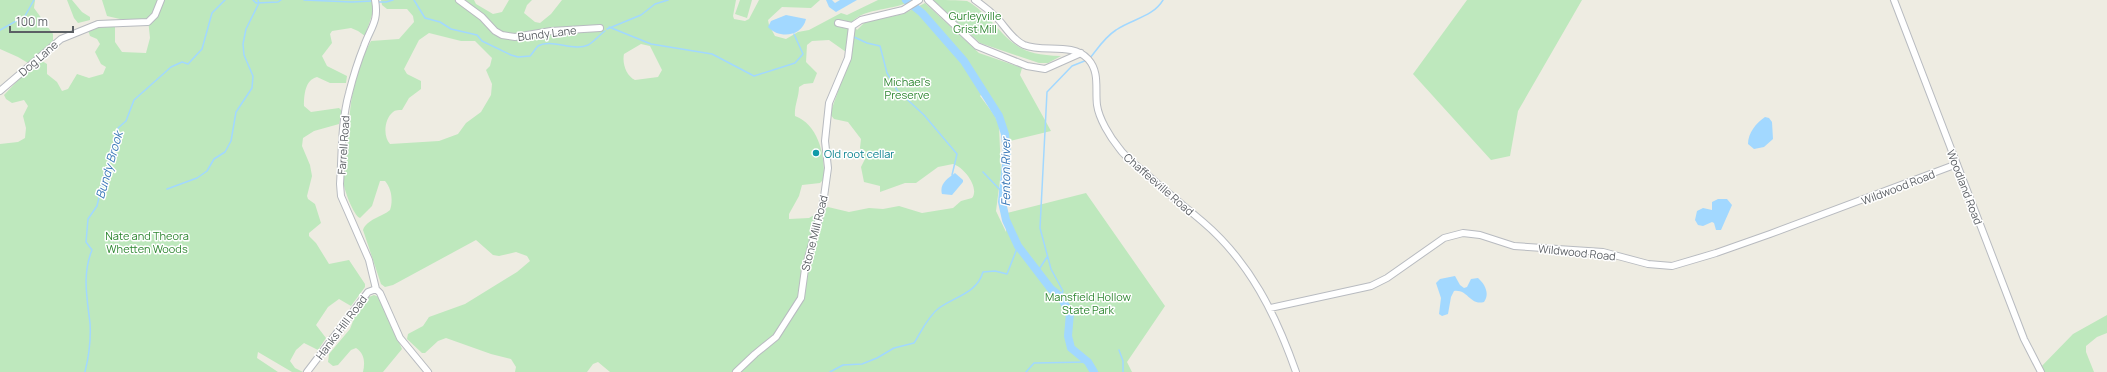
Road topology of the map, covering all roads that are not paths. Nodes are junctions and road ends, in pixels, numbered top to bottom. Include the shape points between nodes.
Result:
1 (161, 0) edge
2 (376, 0) edge
3 (459, 0) edge
4 (918, 0) edge
5 (928, 0) edge
6 (975, 0) edge
7 (1894, 0) edge
8 (838, 23) dead end
9 (852, 26) junction
10 (600, 28) dead end
11 (1081, 54) junction
12 (0, 92) edge
13 (1957, 164) junction
14 (376, 289) junction
15 (1270, 308) junction
16 (308, 372) edge
17 (428, 372) edge
18 (736, 372) edge
19 (1296, 372) edge
20 (2041, 372) edge

1 - 12 street, Dog Lane via 148,22 98,24 61,38
2 - 14 street, Farrell Road via 375,25 366,39 357,63 346,109 340,184 342,196 369,260
3 - 10 street, Bundy Lane via 502,35 515,37 550,30
4 - 9 street via 903,10 870,16
5 - 11 street via 976,45 1027,66 1045,69
6 - 11 street via 989,9 1018,42 1031,47 1068,49
7 - 13 street, Woodland Road
8 - 9 street
9 - 18 street, Stone Mill Road via 848,58 829,103 825,141 828,168 823,204 805,269 800,298 776,337
11 - 15 street, Chaffeeville Road via 1088,59 1095,73 1098,110 1119,148 1220,237 1258,286
13 - 15 street, Wildwood Road via 1770,234 1672,266 1648,264 1603,252 1514,246 1480,235 1463,233 1444,238 1388,278 1371,286
13 - 20 street, Woodland Road via 2024,339
14 - 16 street, Hanks Hill Road via 368,292
14 - 17 street, Hanks Hill Road via 400,338
15 - 19 street, Chaffeeville Road via 1288,346

